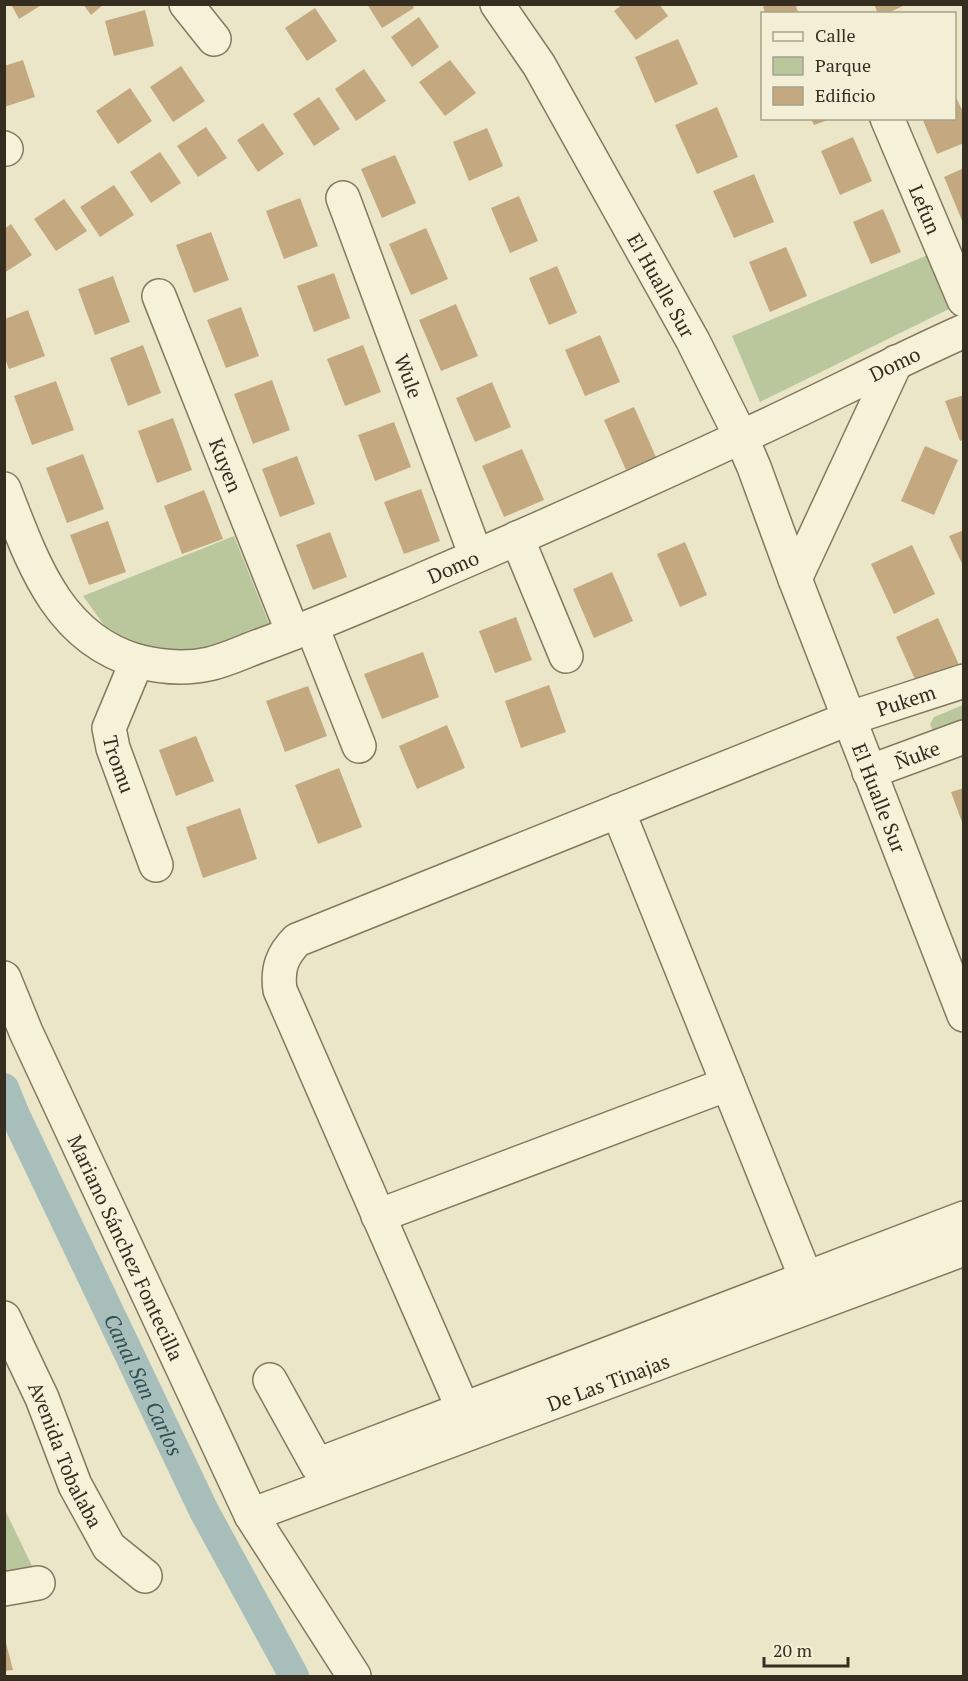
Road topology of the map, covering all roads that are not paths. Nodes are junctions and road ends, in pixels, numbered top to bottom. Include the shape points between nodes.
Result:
1 (186, 4) edge
2 (497, 4) edge
3 (214, 39) dead end
4 (887, 120) edge
5 (343, 198) dead end
6 (159, 296) dead end
7 (963, 300) edge
8 (963, 332) edge
9 (896, 362) junction
10 (741, 437) junction
11 (4, 489) edge
12 (517, 538) junction
13 (476, 556) junction
14 (795, 579) junction
15 (302, 630) junction
16 (566, 656) dead end
17 (137, 661) junction
18 (963, 681) edge
19 (850, 718) junction
20 (963, 737) edge
21 (359, 746) dead end
22 (869, 772) junction
23 (618, 811) junction
24 (156, 865) dead end
25 (4, 978) edge
26 (963, 1015) edge
27 (728, 1084) junction
28 (378, 1216) junction
29 (963, 1218) edge
30 (963, 1249) edge
31 (806, 1278) junction
32 (4, 1318) edge
33 (270, 1380) dead end
34 (463, 1409) junction
35 (251, 1515) junction
36 (145, 1576) dead end
37 (38, 1583) dead end
38 (4, 1589) edge
39 (354, 1677) edge

1 - 3 street
2 - 10 street, El Hualle Sur via 539,65 693,341
4 - 7 street, Lefun
5 - 13 street, Wule
6 - 15 street, Kuyen
8 - 9 street, Domo
9 - 10 street, Domo
9 - 14 street
10 - 12 street, Domo
10 - 14 street, El Hualle Sur
11 - 17 street, Domo via 27,549 61,610 96,642
12 - 13 street, Domo
12 - 16 street
13 - 15 street, Domo
14 - 19 street, El Hualle Sur
15 - 17 street, Domo via 211,664 161,666
15 - 21 street, Kuyen
17 - 24 street, Tromu via 109,728
18 - 19 street, Pukem
19 - 22 street, El Hualle Sur
19 - 23 street, Pukem
20 - 22 street, Ñuke
22 - 26 street, El Hualle Sur
23 - 27 street
23 - 28 street, Pukem via 297,940 288,949 279,970 280,990
25 - 35 street, Mariano Sánchez Fontecilla
27 - 28 street
27 - 31 street
28 - 34 street, Pukem
29 - 31 street
30 - 35 street, De Las Tinajas
31 - 34 street
32 - 36 street, Avenida Tobalaba via 42,1398 75,1485 109,1547
33 - 34 street via 317,1465
35 - 39 street, Mariano Sánchez Fontecilla
37 - 38 street

